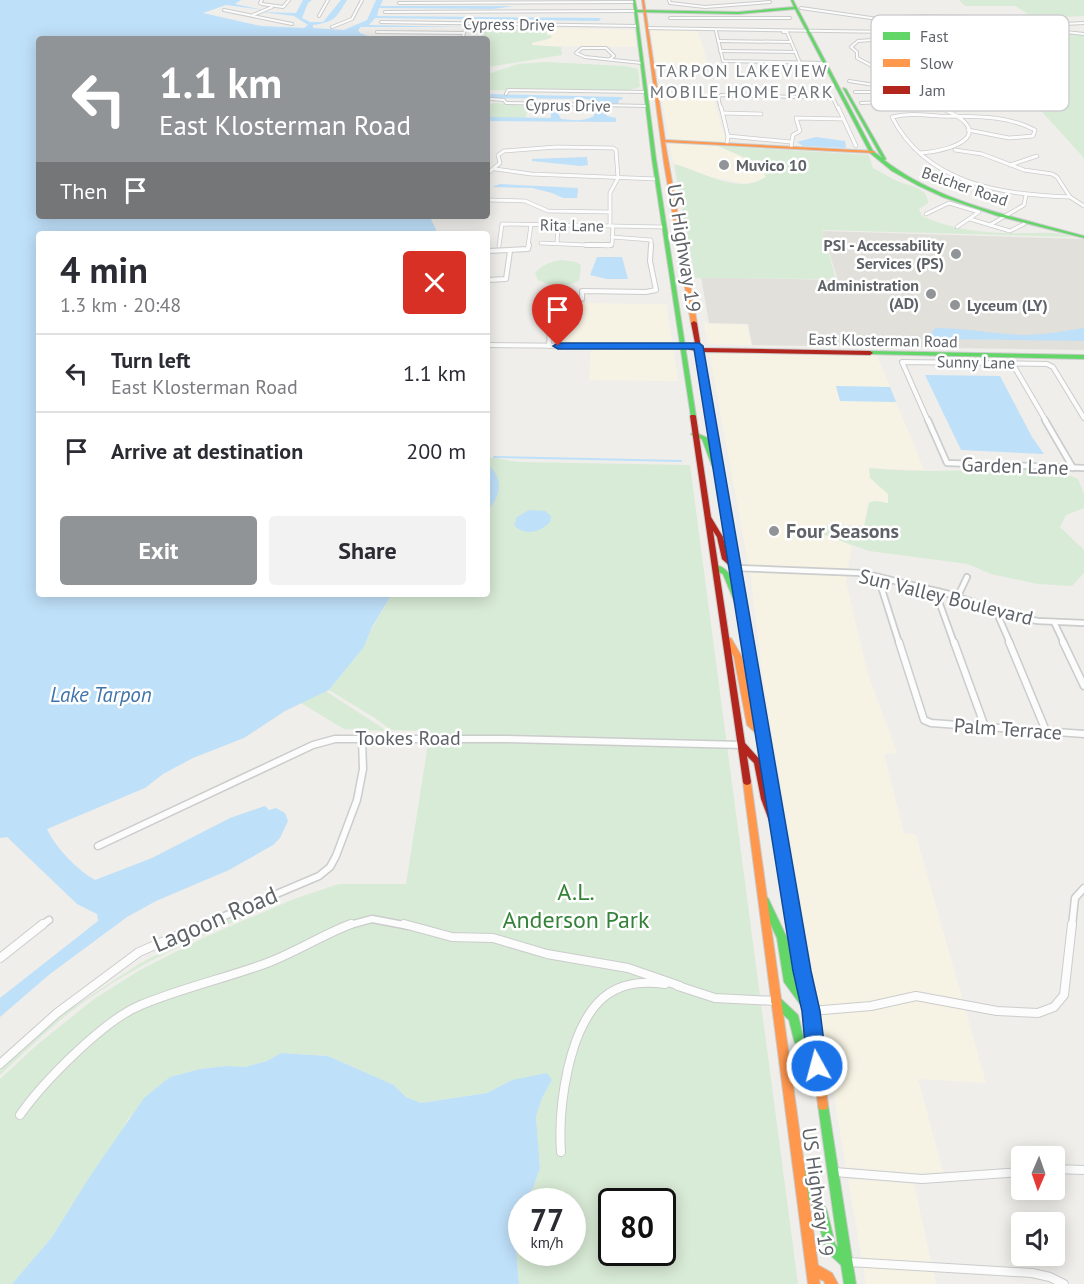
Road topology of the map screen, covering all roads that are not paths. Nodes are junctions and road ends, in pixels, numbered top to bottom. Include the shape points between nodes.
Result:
1 (262, 0) edge
2 (289, 0) edge
3 (328, 0) edge
4 (362, 0) edge
5 (669, 0) edge
6 (732, 0) edge
7 (515, 1) edge
8 (601, 1) edge
9 (637, 1) edge
10 (770, 2) dead end
11 (399, 3) dead end
12 (736, 4) junction
13 (797, 5) edge
14 (273, 6) junction
15 (224, 10) dead end
16 (602, 11) junction
17 (635, 11) junction
18 (644, 11) junction
19 (385, 12) dead end
20 (723, 13) junction
21 (252, 15) junction
22 (926, 15) edge
23 (937, 15) edge
24 (319, 16) dead end
25 (670, 18) dead end
26 (755, 18) junction
27 (790, 18) dead end
28 (871, 18) edge
29 (703, 19) junction
30 (712, 19) junction
31 (381, 22) dead end
32 (1084, 23) edge
33 (292, 24) dead end
34 (468, 24) junction
35 (1069, 24) edge
36 (750, 25) dead end
37 (332, 27) dead end
38 (641, 29) junction
39 (676, 30) junction
40 (700, 30) junction
41 (716, 31) junction
42 (811, 31) junction
43 (377, 32) dead end
44 (871, 32) edge
45 (1069, 32) edge
46 (464, 33) junction
47 (1084, 34) edge
48 (463, 36) edge
49 (871, 40) edge
50 (717, 41) junction
51 (791, 42) junction
52 (720, 51) junction
53 (640, 52) junction
54 (796, 52) junction
55 (610, 59) junction
56 (652, 62) junction
57 (642, 63) junction
58 (801, 63) junction
59 (825, 63) junction
60 (871, 65) edge
61 (654, 77) junction
62 (849, 81) dead end
63 (871, 83) edge
64 (645, 90) junction
65 (507, 92) dead end
66 (855, 92) dead end
67 (871, 92) edge
68 (491, 99) dead end
69 (861, 103) dead end
70 (871, 103) edge
71 (647, 106) junction
72 (658, 106) junction
73 (946, 111) edge
74 (723, 114) junction
75 (761, 114) dead end
76 (958, 116) junction
77 (660, 118) junction
78 (843, 119) junction
79 (650, 125) junction
80 (968, 130) junction
81 (651, 136) junction
82 (728, 139) junction
83 (663, 141) junction
84 (791, 145) junction
85 (856, 146) dead end
86 (955, 150) junction
87 (874, 152) junction
88 (920, 153) junction
89 (1037, 156) dead end
90 (654, 159) junction
91 (666, 163) junction
92 (1008, 166) junction
93 (495, 169) junction
94 (490, 172) edge
95 (669, 177) junction
96 (618, 178) junction
97 (657, 178) junction
98 (672, 193) junction
99 (1026, 195) junction
100 (1070, 197) junction
101 (490, 200) edge
102 (661, 206) junction
103 (1084, 206) edge
104 (610, 212) junction
105 (926, 214) dead end
106 (1011, 214) junction
107 (970, 219) junction
108 (1024, 224) dead end
109 (531, 225) junction
110 (558, 225) junction
111 (678, 225) junction
112 (990, 225) junction
113 (611, 226) junction
114 (957, 226) dead end
115 (664, 227) junction
116 (1084, 235) edge
117 (612, 237) junction
118 (541, 243) dead end
119 (557, 243) junction
120 (499, 246) dead end
121 (490, 251) edge
122 (510, 251) junction
123 (684, 267) junction
124 (490, 280) edge
125 (549, 298) dead end
126 (582, 299) dead end
127 (490, 345) edge
128 (549, 346) junction
129 (682, 347) junction
130 (699, 348) junction
131 (926, 355) junction
132 (1084, 355) edge
133 (1012, 363) junction
134 (1084, 418) edge
135 (694, 434) junction
136 (947, 463) joint
137 (1073, 468) junction
138 (1084, 468) edge
139 (720, 477) junction
140 (706, 511) junction
141 (715, 567) junction
142 (736, 568) junction
143 (878, 577) junction
144 (967, 577) dead end
145 (938, 591) junction
146 (958, 596) junction
147 (744, 611) junction
148 (1001, 612) junction
149 (1054, 622) junction
150 (1084, 623) edge
151 (725, 635) junction
152 (1084, 686) edge
153 (985, 727) junction
154 (1046, 731) junction
155 (1084, 734) edge
156 (765, 737) junction
157 (362, 738) junction
158 (742, 745) junction
159 (782, 845) junction
160 (98, 846) dead end
161 (1084, 888) edge
162 (762, 894) junction
163 (49, 920) dead end
164 (0, 958) edge
165 (680, 986) junction
166 (776, 1001) junction
167 (811, 1011) junction
168 (0, 1064) edge
169 (820, 1085) junction
170 (20, 1115) dead end
171 (561, 1152) dead end
172 (798, 1168) junction
173 (1065, 1169) edge
174 (1084, 1170) edge
175 (833, 1172) junction
176 (1011, 1173) edge
177 (847, 1262) junction
178 (812, 1269) junction
179 (814, 1284) edge
180 (832, 1284) edge
181 (850, 1284) edge
182 (1064, 1284) edge

1 - 14 street via 260,4
2 - 14 street via 285,7
3 - 24 street
4 - 37 street via 352,19
5 - 20 street
6 - 12 street
7 - 8 street
7 - 11 street
8 - 9 street
8 - 16 street
9 - 17 main road, US Highway 19
9 - 18 main road, US Highway 19
10 - 12 street
12 - 20 street
13 - 20 main road
13 - 28 street
13 - 42 main road, Belcher Road
14 - 21 street
15 - 21 street
16 - 17 street
16 - 19 street
17 - 18 main road
17 - 38 main road, US Highway 19
18 - 20 main road
18 - 38 main road, US Highway 19
20 - 26 street via 747,20
20 - 30 street
21 - 33 street
22 - 23 street
25 - 29 street
26 - 27 street
26 - 36 street via 759,26
29 - 30 street
29 - 30 street via 709,26 714,25
31 - 34 street, Cypress Drive
32 - 35 street
34 - 38 street, Cypress Drive
34 - 46 street
38 - 39 street
38 - 53 main road, US Highway 19
38 - 56 main road, US Highway 19
39 - 40 street
39 - 40 street
40 - 41 street
40 - 42 street
41 - 50 street
41 - 51 street via 787,32
42 - 44 street
42 - 59 main road, Belcher Road
42 - 87 main road, Belcher Road
43 - 46 street
45 - 47 street
46 - 48 street
49 - 60 street via 858,41 851,47 857,58
50 - 51 street
50 - 52 street
51 - 54 street
52 - 54 street
52 - 58 street via 723,61
53 - 56 main road
53 - 57 main road, US Highway 19
54 - 58 street
55 - 55 street via 585,57 576,53 582,48 606,48 614,56
55 - 57 street
56 - 61 main road, US Highway 19
57 - 61 main road via 648,65
57 - 64 main road, US Highway 19
58 - 59 street
59 - 87 main road, Belcher Road
61 - 72 main road, US Highway 19
62 - 63 street
64 - 65 street
64 - 71 main road, US Highway 19
64 - 72 main road
66 - 67 street
68 - 71 street, Cyprus Drive via 515,104
69 - 70 street
71 - 77 main road
71 - 79 main road, US Highway 19
72 - 77 main road, US Highway 19
73 - 76 street
74 - 75 street
74 - 78 street via 718,97 721,95 833,98
74 - 82 street
76 - 80 street
76 - 80 street via 1002,118 1023,122 1035,130 1034,136 1026,139
76 - 88 street via 892,117 907,144
77 - 83 main road, US Highway 19
78 - 84 street via 796,118 800,131 793,135
78 - 85 street
79 - 81 main road, US Highway 19
79 - 83 main road
80 - 86 street via 964,143
81 - 90 main road, US Highway 19
81 - 91 main road
82 - 83 main road
82 - 84 main road
83 - 91 main road, US Highway 19
84 - 87 main road
86 - 88 street
86 - 92 street via 982,154
87 - 106 main road, Belcher Road via 922,183
88 - 99 street via 962,178
89 - 92 street
90 - 95 main road via 663,175
90 - 97 main road, US Highway 19
91 - 95 main road, US Highway 19
92 - 100 street via 1052,174
93 - 94 street
93 - 96 street
93 - 96 street via 500,163 498,154 504,151 610,147 616,150
95 - 98 main road, US Highway 19
96 - 97 street
96 - 104 street via 610,193
97 - 98 main road
97 - 102 main road, US Highway 19
98 - 111 main road, US Highway 19
99 - 100 street
99 - 106 street via 1027,202
100 - 103 street
101 - 104 street via 525,201 545,211
102 - 111 main road via 670,222
102 - 115 main road, US Highway 19
104 - 113 street
105 - 107 street via 949,203 979,212
106 - 112 street
106 - 116 main road, Belcher Road
107 - 112 street
107 - 114 street
108 - 112 street via 1010,231
109 - 110 street, Rita Lane
109 - 120 street, Rita Lane via 502,224
109 - 122 street via 528,249
110 - 113 street, Rita Lane
110 - 119 street
111 - 123 main road, US Highway 19
113 - 115 street, Rita Lane
113 - 117 street
115 - 123 main road via 672,231 678,262
115 - 129 main road, US Highway 19
117 - 119 street via 611,245
117 - 126 street via 649,238 656,290 582,291
118 - 119 street
121 - 122 street
122 - 124 street via 506,279
123 - 130 main road, US Highway 19
125 - 128 street
127 - 128 street, East Klosterman Road
128 - 129 street, East Klosterman Road
129 - 130 main road, East Klosterman Road
129 - 135 main road, US Highway 19
130 - 131 main road, East Klosterman Road
130 - 139 main road, US Highway 19
131 - 132 main road, East Klosterman Road
131 - 133 street, Sunny Lane
131 - 136 street, Sunny Lane via 902,364
133 - 134 street, Sunny Lane via 1051,366
133 - 137 street
135 - 139 main road via 707,441
135 - 140 main road, US Highway 19
136 - 137 street, Garden Lane
137 - 138 street, Garden Lane
139 - 142 main road, US Highway 19
140 - 141 main road, US Highway 19
140 - 142 main road via 720,537 725,559
141 - 147 main road via 726,573
141 - 151 main road, US Highway 19
142 - 143 street, Sun Valley Boulevard
142 - 147 main road, US Highway 19
143 - 145 street, Sun Valley Boulevard
143 - 153 street, Palm Terrace via 922,719
144 - 146 street
145 - 146 street, Sun Valley Boulevard
145 - 153 street
146 - 148 street, Sun Valley Boulevard
147 - 156 main road, US Highway 19
148 - 149 street, Sun Valley Boulevard
148 - 154 street via 999,618
149 - 150 street, Sun Valley Boulevard
149 - 152 street
151 - 156 main road via 738,657 751,724
151 - 158 main road, US Highway 19
153 - 154 street, Palm Terrace
154 - 155 street, Palm Terrace
156 - 159 main road, US Highway 19
157 - 158 street, Tookes Road
157 - 160 street, Tookes Road via 313,745
157 - 168 street, Lagoon Road via 363,769 357,800 330,867 319,876 139,952 57,1013
158 - 159 main road via 759,763 766,800
158 - 162 main road, US Highway 19
159 - 167 main road, US Highway 19
161 - 167 street via 1075,898 1064,995 1047,1012 1018,1015 914,996 872,1006
162 - 166 main road, US Highway 19
162 - 167 main road via 782,938 793,990
163 - 164 street
165 - 166 street via 715,998
165 - 170 street via 628,968 547,954 493,938 452,936 391,921 364,920 327,933 270,962 140,1005 112,1021 89,1042 34,1095
165 - 171 street via 652,982 628,986 603,997 587,1017 561,1106
166 - 169 main road via 794,1018
166 - 172 main road, US Highway 19
167 - 169 main road, US Highway 19
169 - 175 main road, US Highway 19
172 - 177 main road via 821,1211 830,1247
172 - 178 main road, US Highway 19
173 - 174 street
175 - 176 street via 922,1179
175 - 177 main road, US Highway 19
177 - 181 main road, US Highway 19
177 - 182 street via 1032,1273
178 - 179 main road, US Highway 19
178 - 180 main road via 828,1277

